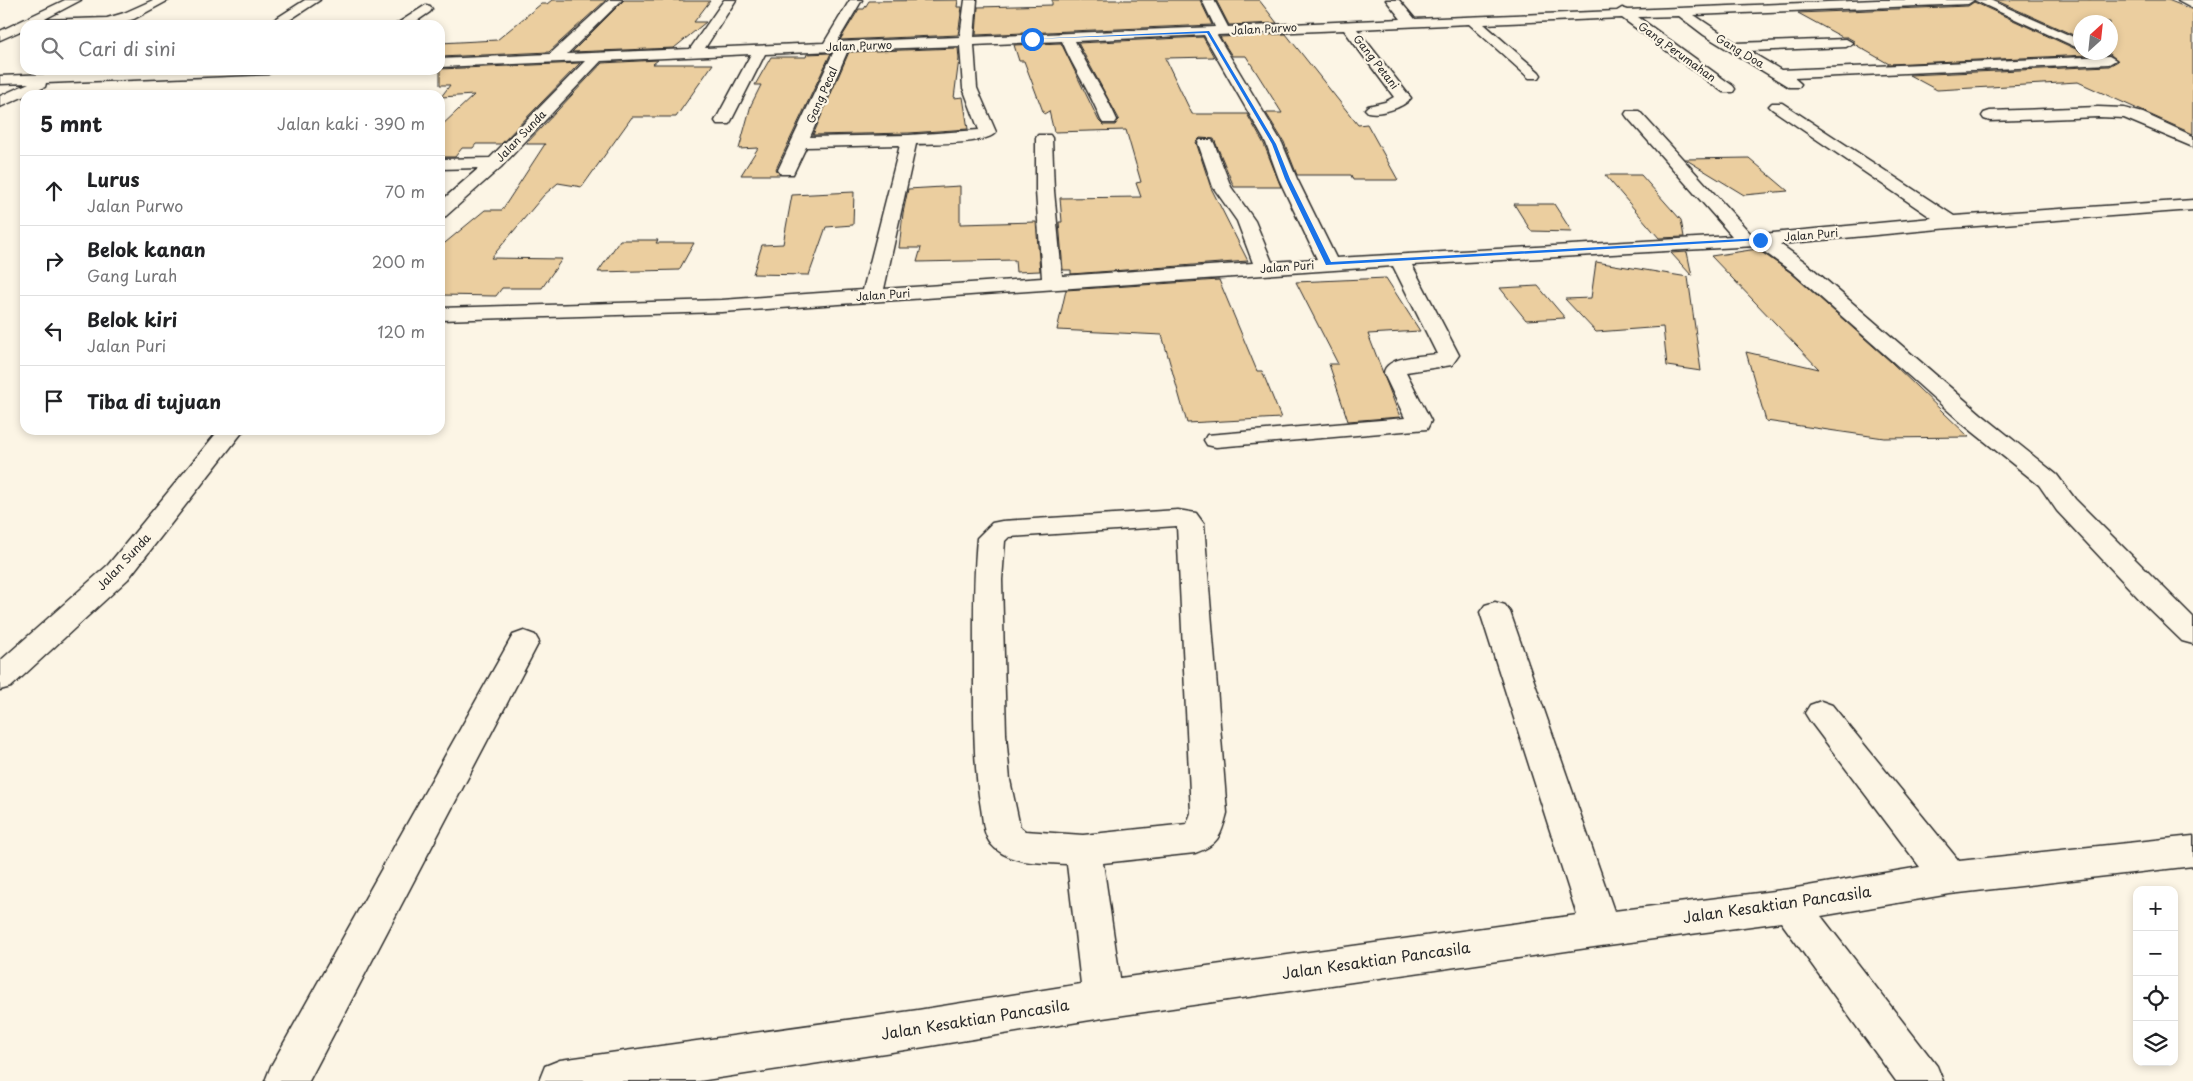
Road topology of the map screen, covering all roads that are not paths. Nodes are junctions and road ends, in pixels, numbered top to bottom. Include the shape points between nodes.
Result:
1 (75, 0) edge
2 (163, 0) edge
3 (314, 0) edge
4 (616, 0) edge
5 (730, 0) edge
6 (856, 0) edge
7 (971, 0) edge
8 (1208, 0) edge
9 (1392, 0) edge
10 (1605, 0) edge
11 (1694, 0) edge
12 (1968, 0) edge
13 (1980, 0) edge
14 (2184, 0) edge
15 (1901, 2) edge
16 (2193, 4) edge
17 (1478, 7) dead end
18 (426, 9) dead end
19 (1682, 12) junction
20 (1713, 12) junction
21 (1626, 15) junction
22 (33, 20) edge
23 (116, 20) edge
24 (281, 20) edge
25 (410, 20) edge
26 (1497, 20) junction
27 (1473, 21) junction
28 (1412, 24) junction
29 (1347, 25) junction
30 (20, 26) edge
31 (1216, 31) junction
32 (0, 36) edge
33 (1067, 37) junction
34 (966, 42) junction
35 (2073, 42) edge
36 (1846, 44) dead end
37 (835, 47) junction
38 (1734, 47) junction
39 (760, 50) junction
40 (695, 52) junction
41 (598, 56) junction
42 (554, 58) junction
43 (2109, 60) edge
44 (445, 63) edge
45 (1779, 74) junction
46 (141, 75) edge
47 (192, 75) edge
48 (1534, 75) dead end
49 (123, 76) junction
50 (51, 78) junction
51 (0, 80) edge
52 (1800, 87) dead end
53 (1728, 89) dead end
54 (26, 90) edge
55 (94, 90) edge
56 (169, 90) dead end
57 (20, 93) edge
58 (0, 102) edge
59 (1777, 106) dead end
60 (1373, 109) dead end
61 (1633, 114) dead end
62 (1990, 116) dead end
63 (1109, 120) dead end
64 (723, 121) dead end
65 (1044, 138) dead end
66 (909, 140) junction
67 (801, 142) junction
68 (2193, 142) edge
69 (1206, 143) dead end
70 (495, 163) junction
71 (445, 164) edge
72 (787, 170) dead end
73 (2193, 204) edge
74 (2169, 206) junction
75 (445, 207) edge
76 (2193, 219) edge
77 (1950, 222) junction
78 (1754, 240) junction
79 (1600, 249) junction
80 (1400, 261) junction
81 (1328, 264) junction
82 (1615, 267) dead end
83 (1265, 268) junction
84 (1054, 284) junction
85 (872, 296) junction
86 (445, 314) edge
87 (228, 435) edge
88 (1216, 440) dead end
89 (1495, 612) dead end
90 (2193, 634) edge
91 (524, 642) dead end
92 (0, 679) edge
93 (1821, 713) dead end
94 (1083, 850) junction
95 (2193, 851) edge
96 (1950, 878) junction
97 (1790, 905) junction
98 (1602, 929) junction
99 (1103, 999) junction
100 (286, 1081) edge
101 (560, 1081) edge
102 (1922, 1081) edge

1 - 22 main road
2 - 23 main road
3 - 24 main road
4 - 42 main road
5 - 40 main road
6 - 37 main road, Gang Pecal
7 - 34 main road
8 - 31 main road
9 - 28 main road
10 - 21 main road, Gang Perumahan
11 - 20 main road
12 - 15 main road, Jalan Purwo
13 - 35 main road
14 - 16 main road
15 - 20 main road, Jalan Purwo
17 - 26 main road
18 - 25 main road
19 - 20 main road, Jalan Purwo
19 - 21 main road, Jalan Purwo
19 - 38 main road, Gang Doa
21 - 26 main road, Jalan Purwo
21 - 53 main road, Gang Perumahan
26 - 27 main road, Jalan Purwo
27 - 28 main road, Jalan Purwo
27 - 48 main road
28 - 29 main road, Jalan Purwo
29 - 31 main road, Jalan Purwo
29 - 60 main road, Gang Petani via 1403,98
30 - 32 main road
31 - 33 main road, Jalan Purwo
31 - 81 main road via 1274,144
33 - 34 main road, Jalan Purwo
33 - 63 main road
34 - 37 main road, Jalan Purwo
34 - 66 main road via 970,88 988,132
36 - 38 main road
37 - 39 main road, Jalan Purwo
37 - 67 main road, Gang Pecal
38 - 45 main road, Gang Doa
39 - 40 main road, Jalan Purwo
39 - 64 main road
40 - 41 main road, Jalan Purwo
41 - 42 main road, Jalan Purwo
41 - 70 main road, Jalan Sunda
42 - 44 main road, Jalan Purwo
43 - 45 main road
45 - 52 main road, Gang Doa
46 - 49 main road
47 - 56 main road
49 - 50 main road
49 - 55 main road
50 - 51 main road
50 - 54 main road
57 - 58 main road
59 - 77 main road
61 - 78 main road
62 - 68 main road via 2124,113
65 - 84 main road via 1045,191
66 - 67 main road
66 - 85 main road
67 - 72 main road, Gang Pecal
69 - 83 main road via 1222,187 1246,221
70 - 71 main road
70 - 75 main road, Jalan Sunda
73 - 74 main road, Jalan Puri
74 - 76 main road
74 - 77 main road, Jalan Puri
77 - 78 main road, Jalan Puri
78 - 79 main road, Jalan Puri
78 - 90 main road via 1782,254 1806,272 1972,420 2048,480 2066,505 2156,600
79 - 80 main road, Jalan Puri
79 - 82 main road
80 - 81 main road, Jalan Puri
80 - 88 main road via 1448,355 1444,360 1395,369 1418,424
81 - 83 main road, Jalan Puri
83 - 84 main road, Jalan Puri
84 - 85 main road, Jalan Puri
85 - 86 main road, Jalan Puri via 722,306
87 - 92 main road, Jalan Sunda via 118,572
89 - 98 main road
91 - 100 main road
93 - 96 main road
94 - 94 main road via 1195,838 1205,830 1208,813 1190,524 1186,519 1002,529 991,538 988,580 990,734 993,780 1003,833 1018,845
94 - 99 main road
95 - 96 main road, Jalan Kesaktian Pancasila
96 - 97 main road, Jalan Kesaktian Pancasila
97 - 98 main road, Jalan Kesaktian Pancasila
97 - 102 main road
98 - 99 main road, Jalan Kesaktian Pancasila
99 - 101 main road, Jalan Kesaktian Pancasila

